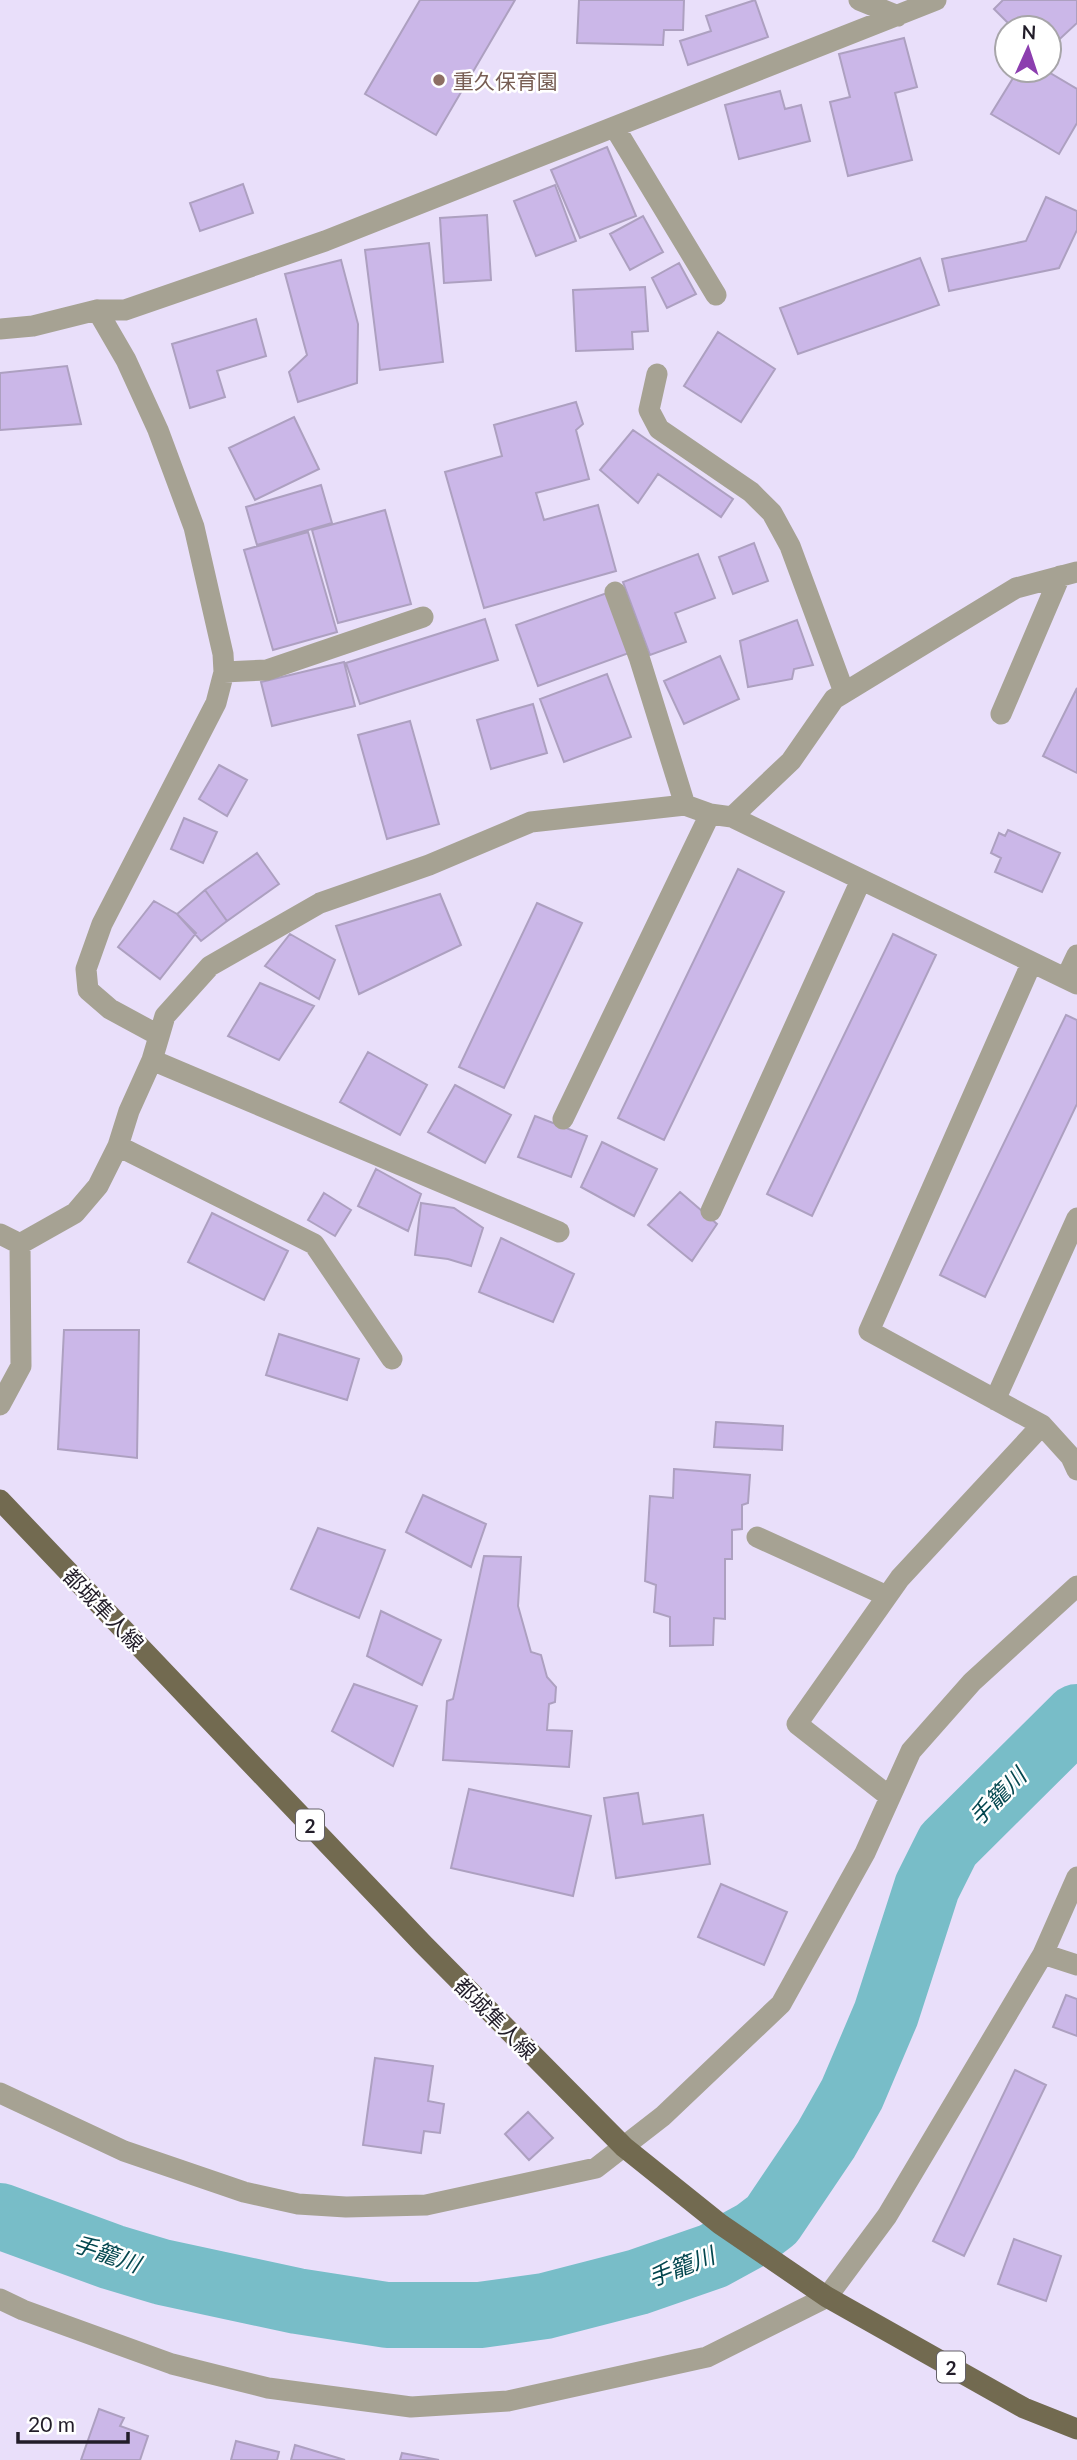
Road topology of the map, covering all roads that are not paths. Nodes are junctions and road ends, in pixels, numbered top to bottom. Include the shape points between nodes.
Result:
1 (859, 0) edge
2 (936, 0) edge
3 (898, 16) junction
4 (615, 128) junction
5 (716, 295) dead end
6 (97, 310) junction
7 (0, 329) edge
8 (657, 374) dead end
9 (1068, 574) edge
10 (615, 592) dead end
11 (423, 617) dead end
12 (224, 672) junction
13 (844, 692) junction
14 (1001, 713) dead end
15 (685, 805) junction
16 (710, 814) junction
17 (732, 817) junction
18 (861, 880) junction
19 (1077, 955) edge
20 (1032, 962) junction
21 (1071, 981) edge
22 (158, 1035) junction
23 (152, 1060) junction
24 (563, 1119) dead end
25 (118, 1146) junction
26 (710, 1211) dead end
27 (1077, 1218) edge
28 (559, 1231) dead end
29 (0, 1234) edge
30 (20, 1244) junction
31 (392, 1359) dead end
32 (995, 1400) junction
33 (0, 1405) edge
34 (1042, 1425) junction
35 (1077, 1469) edge
36 (0, 1500) edge
37 (757, 1537) dead end
38 (1077, 1586) edge
39 (887, 1596) junction
40 (890, 1797) junction
41 (1077, 1877) edge
42 (1043, 1954) junction
43 (1077, 1965) edge
44 (0, 2092) edge
45 (624, 2147) junction
46 (827, 2297) junction
47 (0, 2299) edge
48 (1077, 2429) edge

1 - 3 street
2 - 3 street
3 - 4 street
4 - 5 street
4 - 6 street via 325,241 125,310
6 - 7 street via 33,327
6 - 12 street via 158,430 194,527
8 - 13 street via 649,410 659,429 751,492 772,513 790,546
9 - 13 street via 1016,588
9 - 14 street
10 - 15 street
11 - 12 street via 267,670
12 - 22 street via 216,703 103,924 86,969 88,990 110,1009
13 - 17 street via 834,699 791,761
15 - 16 street
15 - 22 street via 531,822 429,865 320,903 210,966 165,1016
16 - 17 street
16 - 24 street
17 - 18 street
18 - 20 street
18 - 26 street
19 - 21 street
20 - 21 street
20 - 32 street via 869,1331
22 - 23 street
23 - 25 street
23 - 28 street
25 - 30 street via 98,1186 75,1213
25 - 31 street via 314,1244
27 - 32 street
29 - 30 street
30 - 33 street via 20,1366
32 - 34 street
34 - 35 street
34 - 39 street
36 - 45 main road, 都城隼人線 / 2 via 423,1944
37 - 39 street
38 - 40 street via 972,1682 911,1751
39 - 40 street via 797,1724
40 - 45 street via 865,1853 781,2004
41 - 42 street
42 - 43 street
42 - 46 street via 887,2216
44 - 45 street via 124,2151 244,2192 298,2204 426,2205 596,2168
45 - 46 main road, 都城隼人線 / 2 via 720,2224
46 - 47 street via 707,2357 508,2401 411,2407 268,2388 172,2364
46 - 48 main road, 都城隼人線 / 2 via 1024,2408

